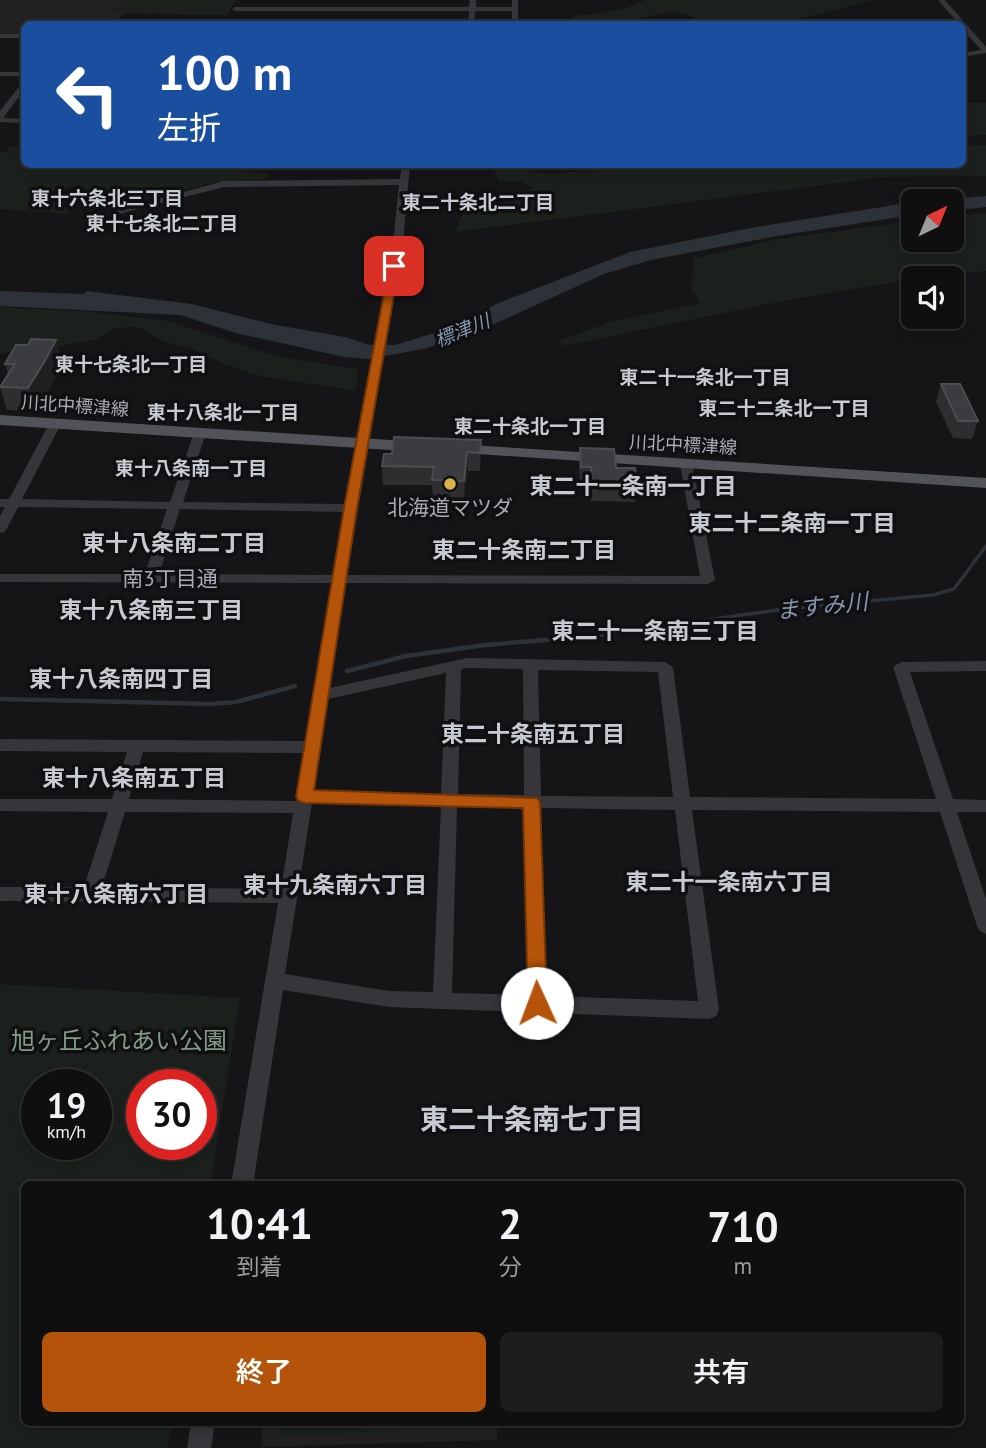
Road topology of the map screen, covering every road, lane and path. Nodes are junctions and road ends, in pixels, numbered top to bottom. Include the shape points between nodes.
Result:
1 (240, 0) edge
2 (433, 0) edge
3 (473, 0) edge
4 (515, 0) edge
5 (941, 0) edge
6 (235, 9) junction
7 (473, 9) junction
8 (515, 9) junction
9 (431, 12) junction
10 (231, 17) dead end
11 (471, 21) edge
12 (515, 21) edge
13 (960, 21) edge
14 (966, 28) edge
15 (0, 36) edge
16 (21, 36) edge
17 (986, 51) edge
18 (966, 54) edge
19 (0, 74) edge
20 (21, 75) edge
21 (21, 90) edge
22 (0, 118) edge
23 (21, 121) edge
24 (406, 168) edge
25 (404, 183) junction
26 (115, 212) dead end
27 (0, 420) edge
28 (55, 424) junction
29 (200, 433) junction
30 (362, 444) junction
31 (687, 464) junction
32 (986, 483) edge
33 (6, 503) edge
34 (176, 504) junction
35 (351, 508) junction
36 (0, 529) edge
37 (0, 578) edge
38 (150, 579) junction
39 (340, 580) junction
40 (530, 664) junction
41 (454, 665) junction
42 (986, 666) edge
43 (321, 695) junction
44 (0, 745) edge
45 (137, 746) junction
46 (313, 747) junction
47 (448, 800) junction
48 (683, 801) junction
49 (304, 802) junction
50 (531, 802) junction
51 (0, 805) edge
52 (119, 805) junction
53 (946, 805) junction
54 (986, 806) edge
55 (0, 894) edge
56 (90, 896) junction
57 (289, 896) junction
58 (986, 926) edge
59 (275, 980) junction
60 (442, 999) junction
61 (537, 1003) junction
62 (243, 1181) edge
63 (203, 1426) edge
64 (199, 1448) edge

1 - 6 street
2 - 9 street
3 - 7 street
4 - 8 street
5 - 13 street
6 - 9 street
6 - 10 street
7 - 8 street
7 - 9 street
7 - 11 street
8 - 12 street
14 - 17 street
15 - 16 street
17 - 18 street
19 - 20 street
21 - 22 street
22 - 23 street
24 - 25 street
25 - 26 street via 224,184
25 - 30 street via 398,243
27 - 28 main road, 川北中標津線
28 - 29 main road, 川北中標津線
28 - 33 street
29 - 30 main road, 川北中標津線
29 - 34 street
30 - 31 main road, 川北中標津線
30 - 35 street
31 - 32 main road, 川北中標津線
31 - 39 street, 南3丁目通 via 708,580
33 - 34 street
33 - 36 street
34 - 35 street
34 - 38 street
35 - 39 street
37 - 38 street, 南3丁目通
38 - 39 street, 南3丁目通
39 - 43 street
40 - 41 street
40 - 48 street via 664,667
40 - 50 street
41 - 43 street
41 - 47 street
42 - 53 street via 901,667
43 - 46 street
44 - 45 street
45 - 46 street
45 - 52 street
46 - 49 street
47 - 49 street
47 - 50 street
47 - 60 street
48 - 50 street
48 - 53 street
48 - 61 street via 709,1010
49 - 52 street
49 - 57 street
50 - 61 street
51 - 52 street
52 - 56 street
53 - 54 street
53 - 58 street
55 - 56 street
56 - 57 street
57 - 59 street
59 - 60 street via 389,999
59 - 62 street
60 - 61 street
63 - 64 street

